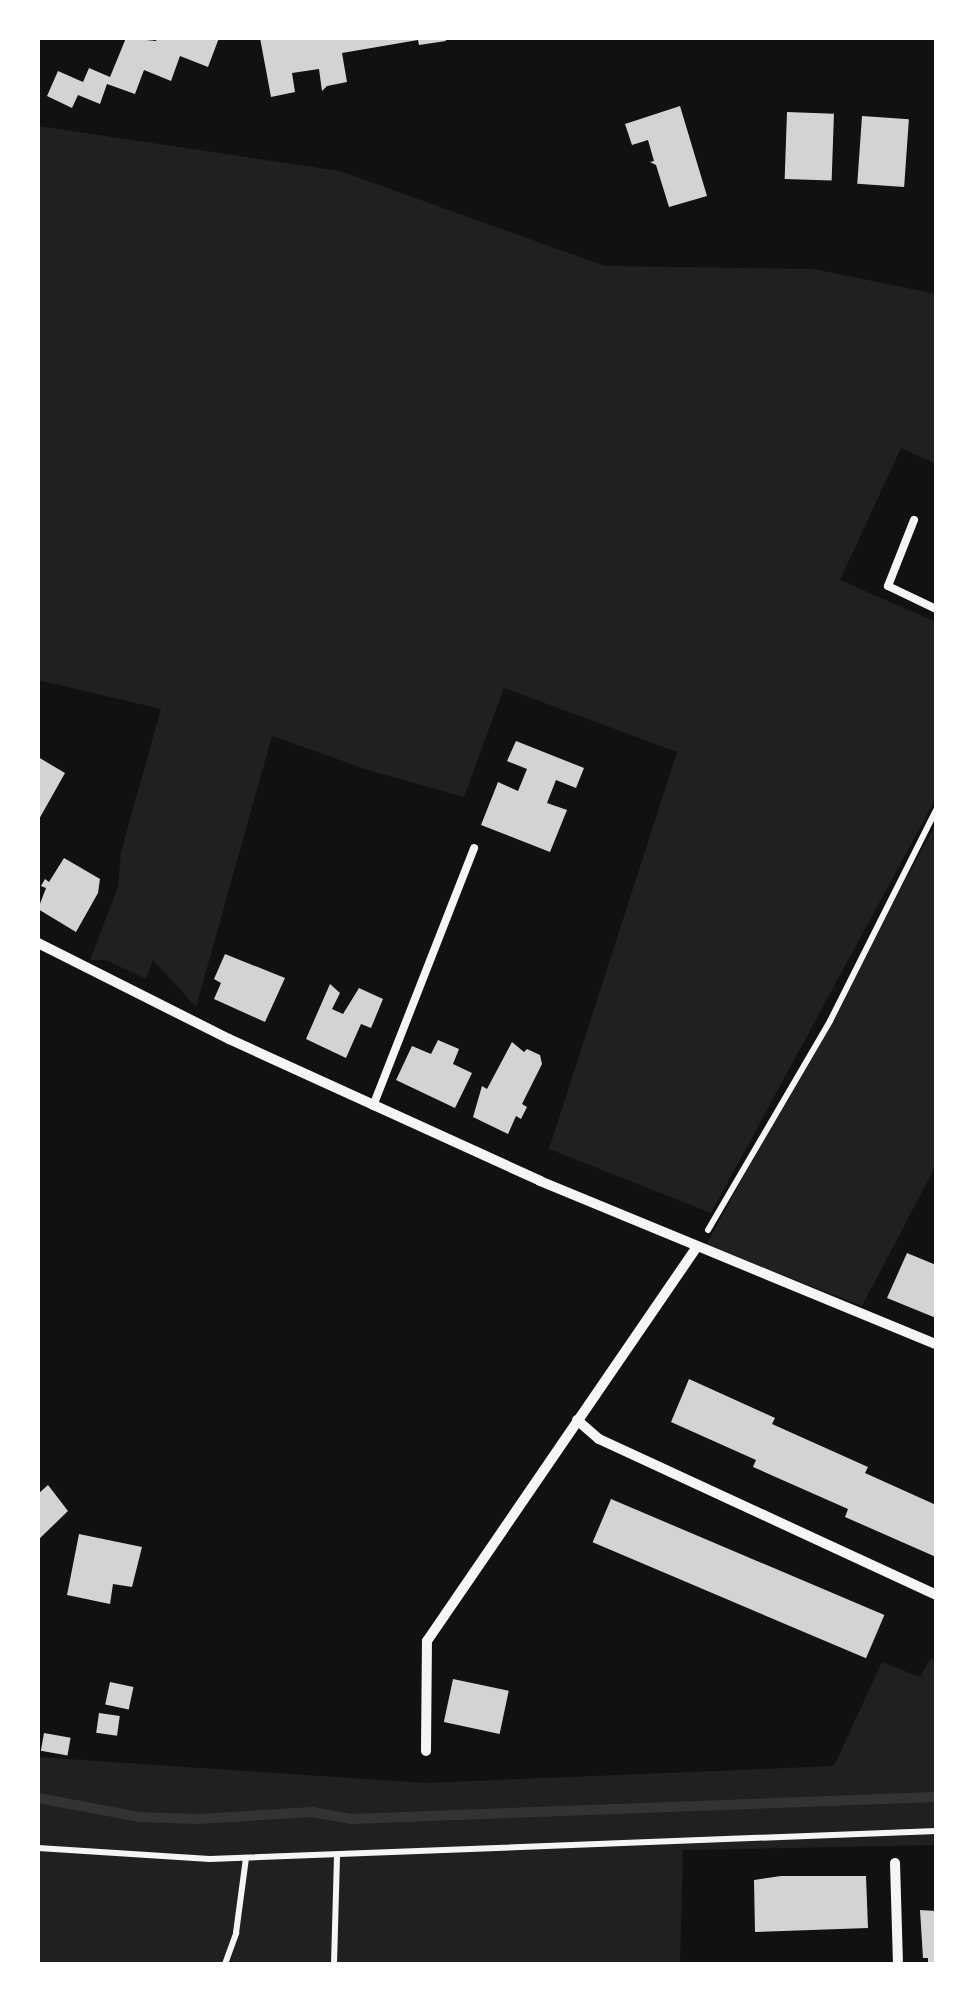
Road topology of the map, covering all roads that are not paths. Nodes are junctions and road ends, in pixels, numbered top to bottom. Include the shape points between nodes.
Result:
1 (914, 520) dead end
2 (936, 609) edge
3 (474, 848) dead end
4 (38, 943) edge
5 (374, 1106) junction
6 (696, 1248) junction
7 (936, 1344) edge
8 (577, 1420) junction
9 (936, 1595) edge
10 (426, 1751) dead end
11 (895, 1862) dead end
12 (898, 1964) edge

1 - 2 lane via 888,586
3 - 5 lane
4 - 5 street
5 - 6 street
6 - 7 street
6 - 8 street
8 - 9 street via 599,1439
8 - 10 street via 427,1641
11 - 12 street

